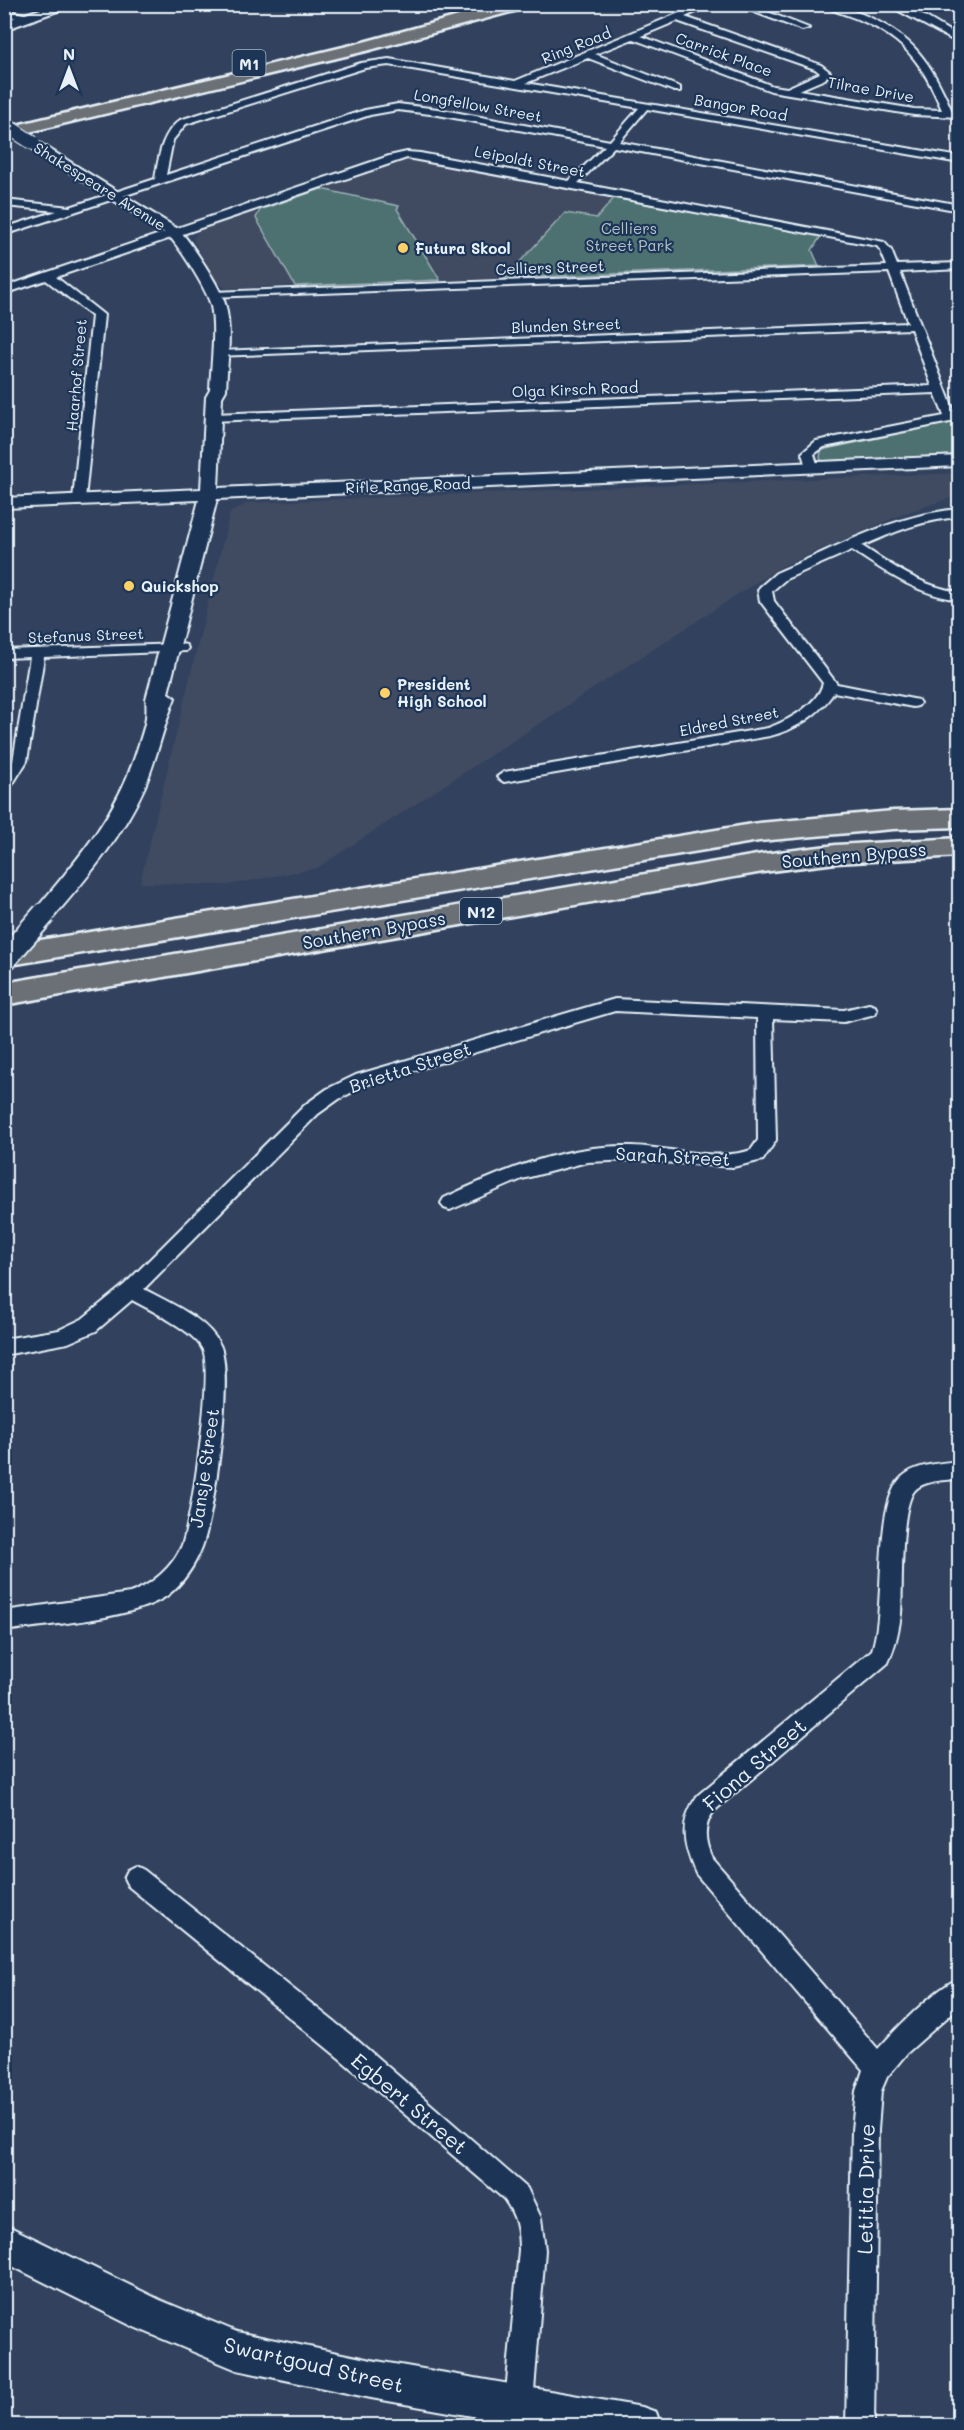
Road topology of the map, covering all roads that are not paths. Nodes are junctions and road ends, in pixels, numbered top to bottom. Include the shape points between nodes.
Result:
1 (71, 4) edge
2 (492, 4) edge
3 (523, 4) edge
4 (710, 4) edge
5 (737, 4) edge
6 (825, 4) edge
7 (890, 4) edge
8 (4, 12) edge
9 (26, 17) junction
10 (678, 18) junction
11 (4, 26) edge
12 (932, 26) junction
13 (805, 28) dead end
14 (891, 32) junction
15 (633, 36) junction
16 (960, 41) edge
17 (589, 55) junction
18 (518, 83) junction
19 (677, 89) dead end
20 (788, 90) junction
21 (645, 106) junction
22 (954, 115) edge
23 (4, 118) edge
24 (4, 124) edge
25 (4, 133) edge
26 (612, 144) junction
27 (960, 160) edge
28 (160, 181) junction
29 (572, 184) junction
30 (116, 196) junction
31 (4, 203) edge
32 (960, 208) edge
33 (74, 209) junction
34 (4, 232) edge
35 (173, 232) junction
36 (960, 266) edge
37 (893, 270) junction
38 (48, 276) junction
39 (4, 291) edge
40 (214, 295) junction
41 (915, 326) junction
42 (219, 354) junction
43 (938, 389) junction
44 (955, 417) edge
45 (218, 418) junction
46 (960, 461) edge
47 (812, 468) junction
48 (214, 493) junction
49 (79, 499) junction
50 (4, 503) edge
51 (960, 513) edge
52 (854, 546) junction
53 (960, 596) edge
54 (175, 649) junction
55 (38, 653) junction
56 (4, 654) edge
57 (831, 687) junction
58 (913, 703) dead end
59 (4, 761) edge
60 (20, 761) junction
61 (504, 777) dead end
62 (4, 787) edge
63 (960, 818) edge
64 (959, 847) edge
65 (4, 958) edge
66 (4, 994) edge
67 (869, 1010) dead end
68 (765, 1012) junction
69 (450, 1203) dead end
70 (131, 1290) junction
71 (4, 1347) edge
72 (960, 1470) edge
73 (4, 1621) edge
74 (136, 1878) dead end
75 (960, 1989) edge
76 (878, 2068) junction
77 (4, 2242) edge
78 (519, 2404) junction
79 (642, 2426) edge
80 (860, 2426) edge

1 - 9 street
2 - 23 highway, M1 via 353,40
3 - 25 highway, M1 via 360,48
4 - 10 street, Ring Road
5 - 13 street
6 - 14 street, Tilrae Drive
7 - 12 street
8 - 9 street
9 - 11 street
10 - 15 street, Ring Road
10 - 20 street, Carrick Place via 825,72 822,77
12 - 14 street
12 - 16 street
14 - 22 street, Tilrae Drive via 922,60
15 - 17 street, Ring Road
15 - 20 street, Carrick Place via 766,86
17 - 18 street, Ring Road
17 - 19 street
18 - 21 street, Bangor Road
18 - 28 street, Bangor Road via 407,63 364,65 178,124 171,135
20 - 22 street, Tilrae Drive
21 - 26 street
21 - 27 street, Bangor Road
24 - 30 street, Shakespeare Avenue, bridge
26 - 28 street, Longfellow Street via 429,110 389,107
26 - 29 street
26 - 32 street, Longfellow Street
28 - 30 street, Longfellow Street
29 - 35 street, Leipoldt Street via 402,156
29 - 37 street, Leipoldt Street via 867,240 883,247
30 - 33 street, Longfellow Street
30 - 35 street, Shakespeare Avenue
31 - 33 street
33 - 34 street, Longfellow Street
35 - 38 street, Leipoldt Street
35 - 40 street, Shakespeare Avenue
36 - 37 street, Celliers Street
37 - 40 street, Celliers Street
37 - 41 street, Leipoldt Street
38 - 39 street, Leipoldt Street
38 - 49 street, Haarhof Street via 98,315
40 - 42 street, Shakespeare Avenue via 219,309
41 - 42 street, Blunden Street
41 - 43 street, Leipoldt Street
42 - 45 street, Shakespeare Avenue
43 - 44 street, Leipoldt Street
43 - 45 street, Olga Kirsch Road
44 - 47 street via 816,446 807,453
45 - 48 street, Shakespeare Avenue
46 - 47 street, Rifle Range Road
47 - 48 street, Rifle Range Road
48 - 49 street, Rifle Range Road
48 - 54 street via 198,543
49 - 50 street, Rifle Range Road
51 - 52 street via 918,518
52 - 53 street via 919,587
52 - 57 street via 781,576 765,590 767,601
54 - 55 street, Stefanus Street
54 - 65 street, bridge via 165,699 123,812 99,848
55 - 56 street, Stefanus Street
55 - 60 street
57 - 58 street
57 - 61 street, Eldred Street via 794,723 779,730
59 - 60 street
60 - 62 street
63 - 65 highway, Southern Bypass / N12 via 759,832
64 - 66 highway, Southern Bypass / N12 via 836,854 763,863
67 - 68 street, Brietta Street via 844,1016
68 - 69 street, Sarah Street via 767,1140 759,1154 726,1160 594,1154 508,1178
68 - 70 street, Brietta Street via 615,1005 350,1084 299,1121
70 - 71 street, Brietta Street via 76,1331 50,1340
70 - 73 street, Jansje Street via 202,1334 215,1353 209,1440 194,1541 177,1574 150,1597
72 - 76 street, Fiona Street via 916,1479 902,1492 896,1514 889,1633 880,1656 706,1803 697,1812 693,1827 704,1866
74 - 78 street, Egbert Street via 348,2049 522,2201 532,2250
75 - 76 street, Letitia Drive
76 - 80 street, Letitia Drive via 867,2100 865,2130
77 - 78 street, Swartgoud Street via 147,2314 237,2351
78 - 79 street, Swartgoud Street

